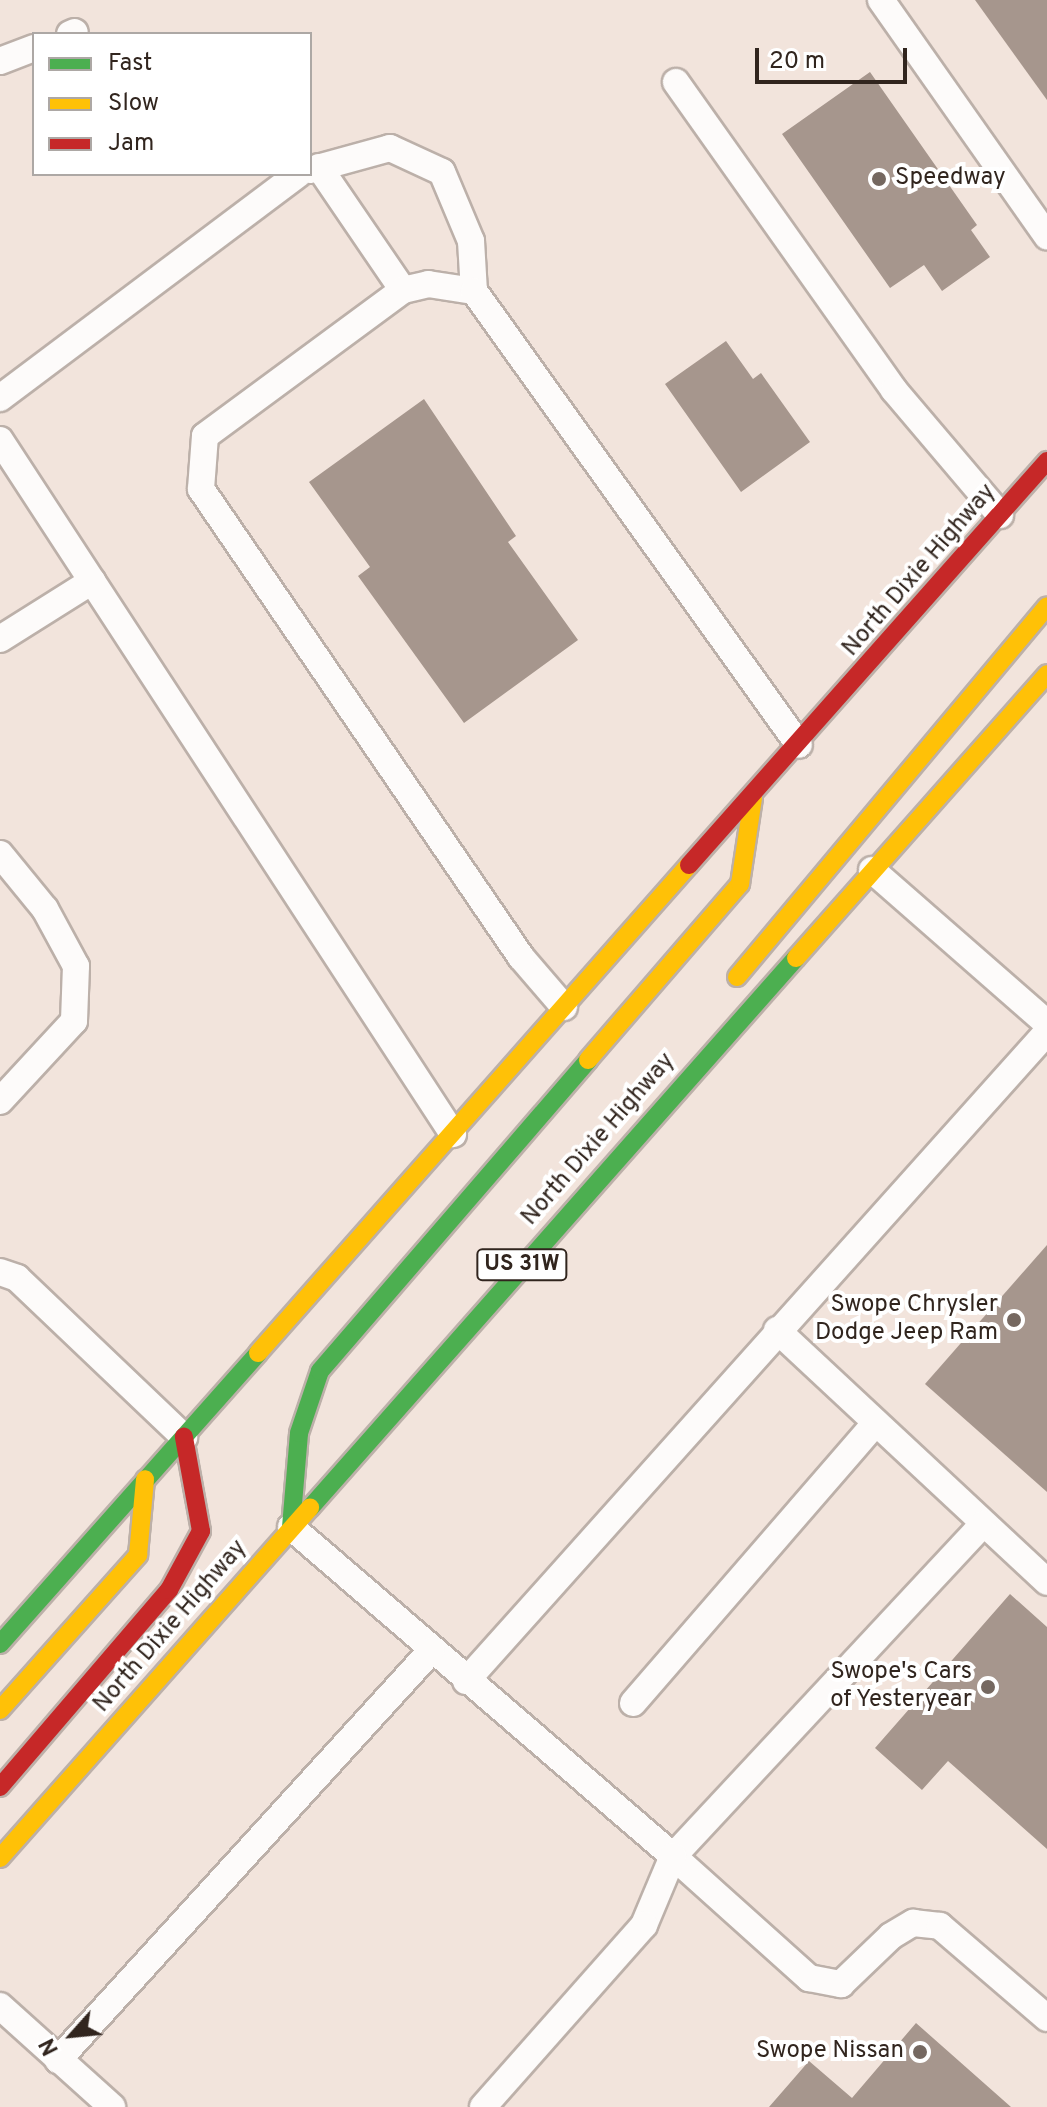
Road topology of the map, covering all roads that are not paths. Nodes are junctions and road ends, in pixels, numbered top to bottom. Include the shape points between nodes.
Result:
1 (881, 0) edge
2 (32, 49) edge
3 (0, 61) edge
4 (676, 82) dead end
5 (312, 169) edge
6 (312, 174) edge
7 (301, 176) edge
8 (1047, 236) edge
9 (403, 290) junction
10 (474, 291) junction
11 (0, 398) edge
12 (0, 440) edge
13 (1047, 461) edge
14 (1000, 515) junction
15 (92, 581) junction
16 (1047, 606) edge
17 (0, 639) edge
18 (1047, 674) edge
19 (799, 745) junction
20 (753, 798) junction
21 (0, 854) edge
22 (872, 870) junction
23 (564, 1007) junction
24 (1047, 1023) edge
25 (1047, 1032) edge
26 (719, 1041) junction
27 (0, 1101) edge
28 (453, 1134) junction
29 (0, 1272) edge
30 (777, 1330) junction
31 (875, 1424) junction
32 (184, 1437) junction
33 (145, 1479) junction
34 (983, 1524) junction
35 (291, 1527) junction
36 (1047, 1582) edge
37 (0, 1644) edge
38 (431, 1651) junction
39 (466, 1681) junction
40 (633, 1703) dead end
41 (0, 1710) edge
42 (0, 1787) edge
43 (673, 1856) junction
44 (0, 1858) edge
45 (0, 2006) edge
46 (1047, 2018) edge
47 (58, 2060) junction
48 (96, 2102) edge
49 (483, 2107) edge

1 - 8 lane
2 - 3 lane
4 - 14 lane via 894,390
5 - 10 lane via 390,148 442,172 471,241
6 - 9 lane
7 - 11 lane
9 - 10 lane via 428,284
9 - 23 lane via 224,417 205,436 201,489 521,957
10 - 19 lane
12 - 15 lane
13 - 14 main road, North Dixie Highway
14 - 19 main road, North Dixie Highway
15 - 17 lane
15 - 28 lane
16 - 26 main road via 733,983
18 - 22 main road, North Dixie Highway / US 31W
19 - 20 main road, North Dixie Highway
20 - 23 main road, North Dixie Highway
20 - 35 main road via 740,884 320,1371 299,1433
21 - 27 lane via 45,909 76,966 74,1021
22 - 24 lane
22 - 26 main road, North Dixie Highway / US 31W
23 - 28 main road, North Dixie Highway
25 - 30 lane
26 - 35 main road, North Dixie Highway / US 31W
28 - 32 main road, North Dixie Highway
29 - 32 lane via 17,1278
30 - 31 lane
30 - 39 lane
31 - 34 lane
31 - 40 lane
32 - 33 main road, North Dixie Highway
32 - 42 main road via 201,1531 169,1590
33 - 37 main road, North Dixie Highway
33 - 41 main road via 138,1555
34 - 36 lane
34 - 43 lane
35 - 38 lane
35 - 44 main road, North Dixie Highway / US 31W
38 - 39 lane
38 - 47 lane
39 - 43 lane
43 - 46 lane via 809,1978 841,1984 891,1936 913,1923 940,1926
43 - 49 lane via 644,1925
45 - 47 lane
47 - 48 lane

